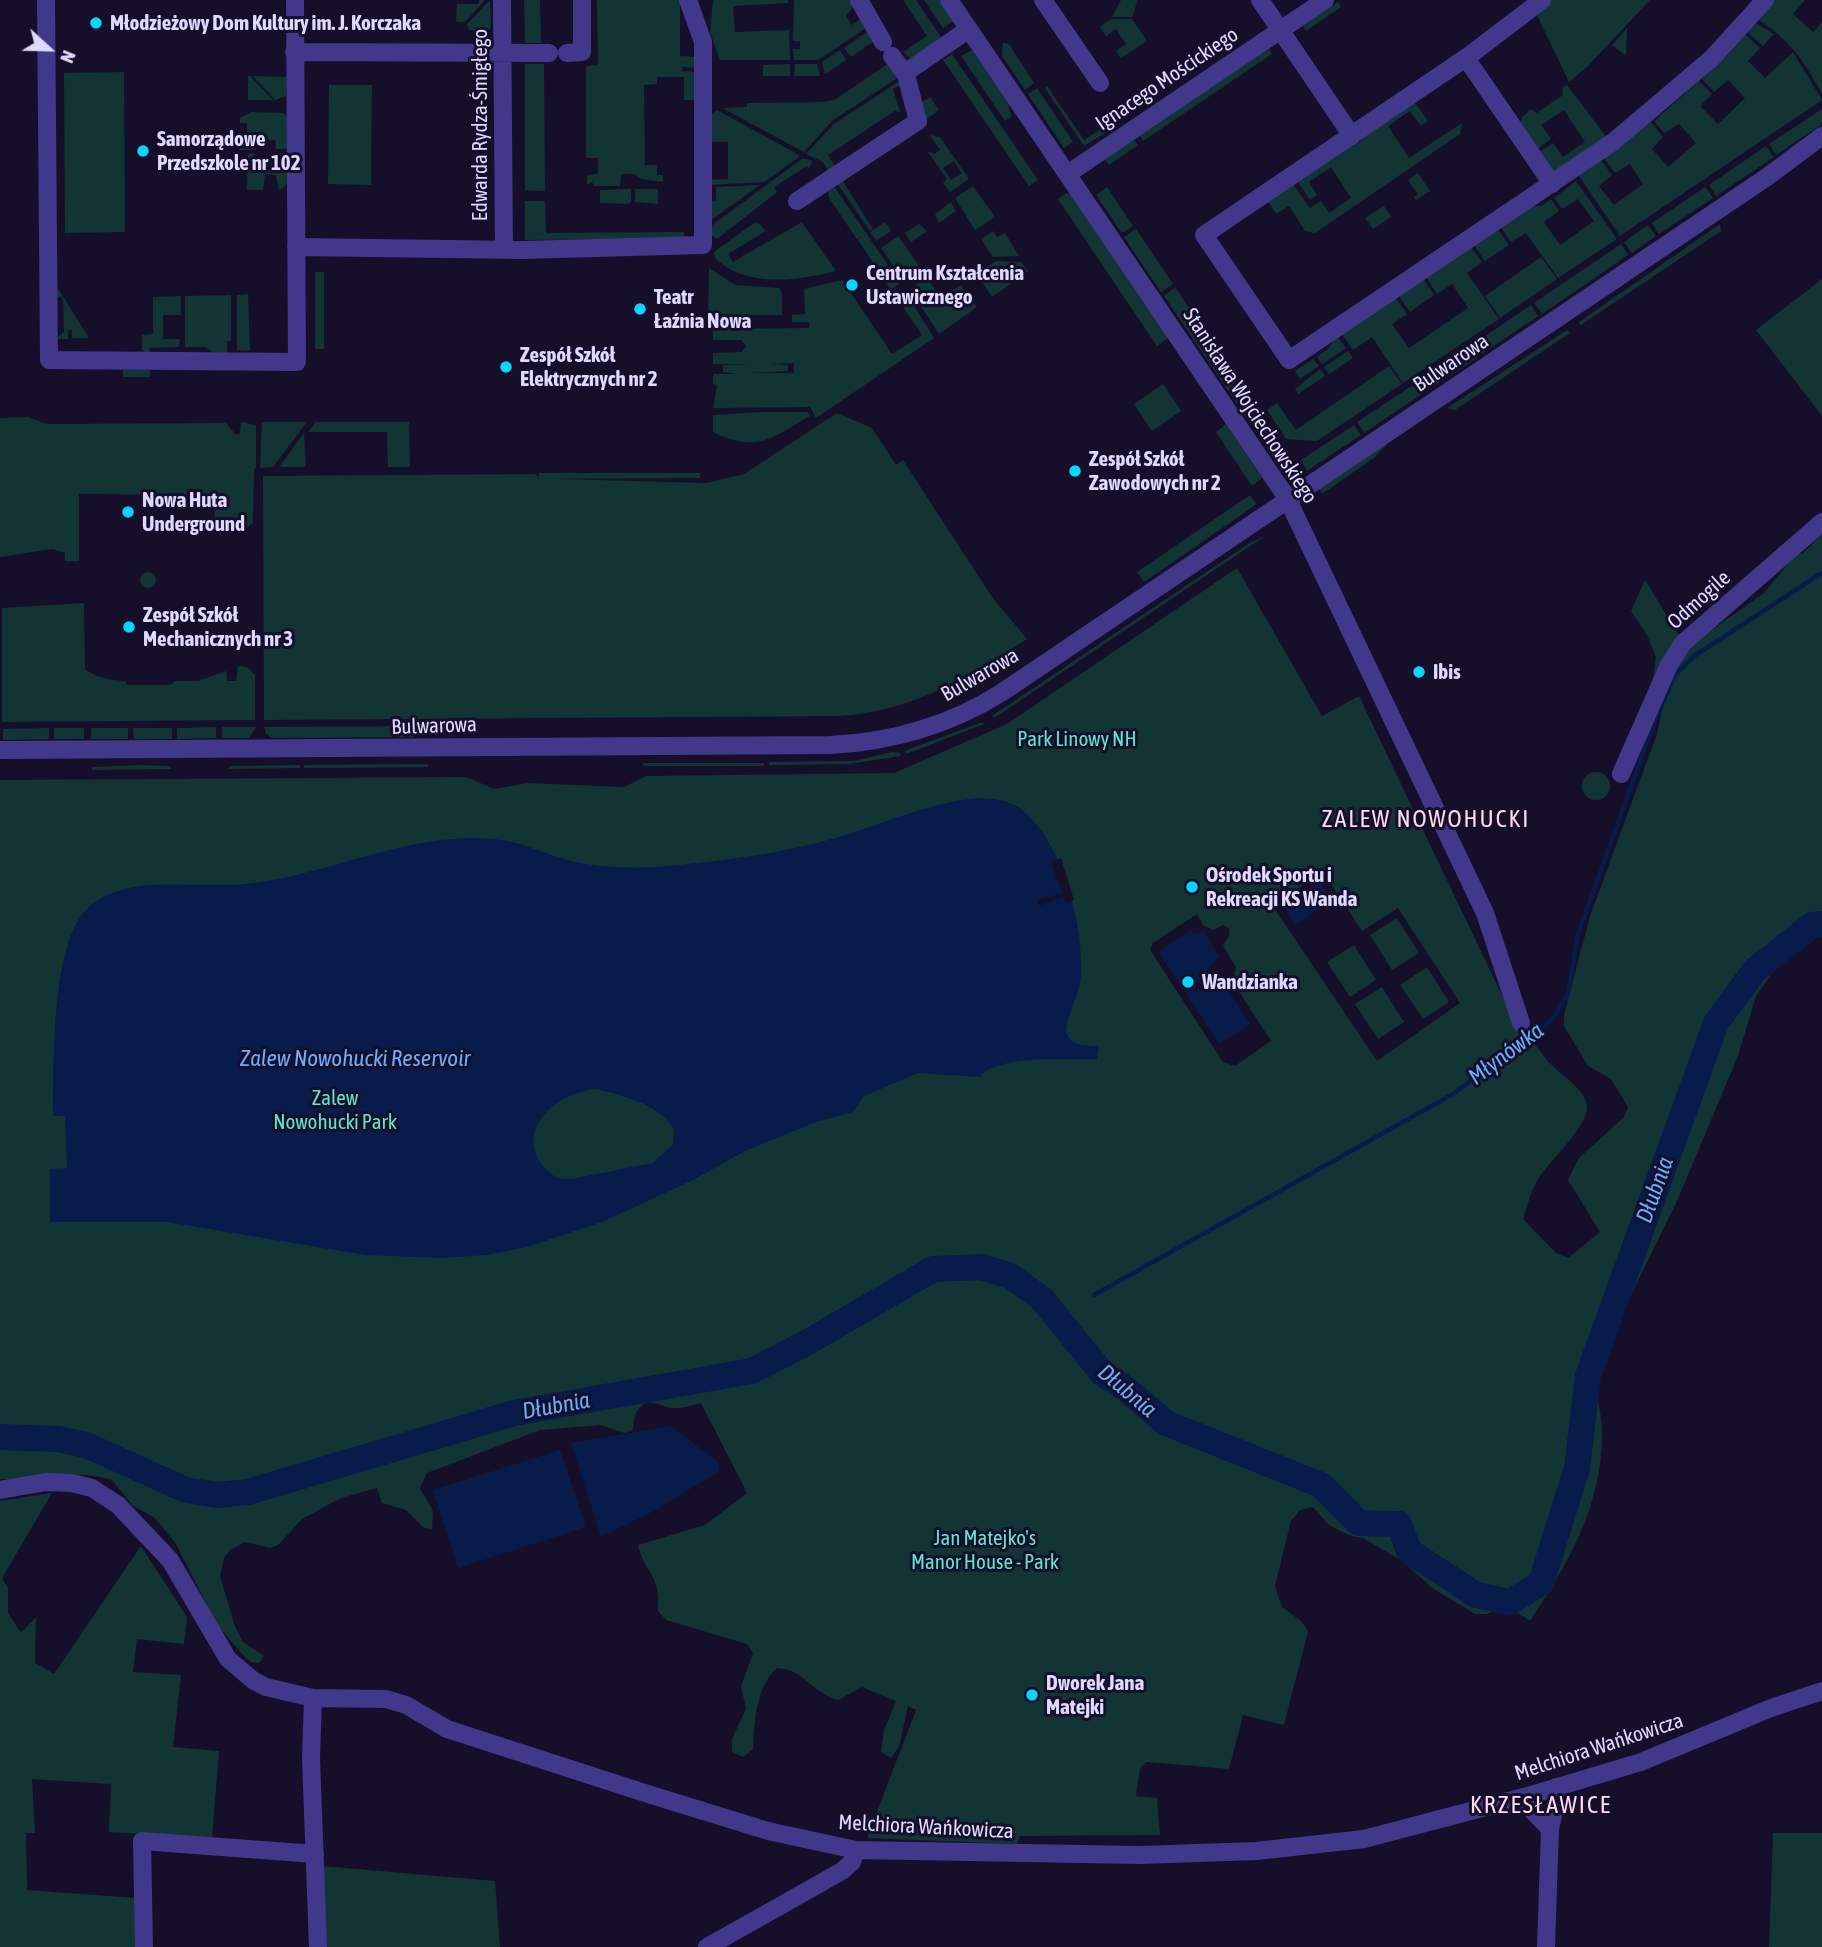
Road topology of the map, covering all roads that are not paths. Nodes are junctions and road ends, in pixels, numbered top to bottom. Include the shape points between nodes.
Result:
1 (46, 0) edge
2 (295, 0) edge
3 (502, 0) edge
4 (582, 0) edge
5 (688, 0) edge
6 (859, 0) edge
7 (949, 0) edge
8 (1043, 0) edge
9 (1260, 0) edge
10 (1325, 0) edge
11 (1542, 0) edge
12 (1765, 0) edge
13 (969, 29) junction
14 (1281, 30) junction
15 (503, 51) junction
16 (294, 52) junction
17 (1466, 58) junction
18 (905, 73) junction
19 (1100, 83) dead end
20 (1352, 136) junction
21 (1822, 136) edge
22 (1069, 173) junction
23 (1552, 184) junction
24 (797, 201) dead end
25 (296, 247) junction
26 (504, 250) junction
27 (1287, 498) junction
28 (1822, 522) edge
29 (0, 751) edge
30 (1622, 774) dead end
31 (1521, 1023) dead end
32 (0, 1490) edge
33 (1822, 1692) edge
34 (313, 1698) junction
35 (1556, 1787) junction
36 (1524, 1797) junction
37 (1550, 1829) junction
38 (856, 1850) junction
39 (315, 1854) junction
40 (144, 1947) edge
41 (318, 1947) edge
42 (707, 1947) edge
43 (1546, 1947) edge

1 - 25 street via 48,360 297,362
2 - 16 street
3 - 15 street, Edwarda Rydza-Śmigłego
4 - 15 street via 582,52
5 - 26 street via 703,41 703,246
6 - 18 street
7 - 13 street, Stanisława Wojciechowskiego
8 - 19 street
9 - 14 street
10 - 14 street, Ignacego Mościckiego
11 - 17 street
12 - 23 street via 1668,99
13 - 18 street
13 - 22 street, Stanisława Wojciechowskiego
14 - 20 street
14 - 22 street, Ignacego Mościckiego
15 - 16 street
15 - 26 street, Edwarda Rydza-Śmigłego
16 - 25 street
17 - 20 street
17 - 23 street
18 - 24 street via 918,121
20 - 23 street via 1204,235 1289,360
21 - 27 street, Bulwarowa
22 - 27 street, Stanisława Wojciechowskiego
25 - 26 street
27 - 29 street, Bulwarowa via 992,698 941,723 886,738 830,745
27 - 31 street, Stanisława Wojciechowskiego via 1485,914
28 - 30 street, Odmogile via 1684,643 1666,671
32 - 34 street, Melchiora Wańkowicza via 46,1482 72,1483 106,1495 137,1521 170,1560 228,1659 267,1687
33 - 35 street, Melchiora Wańkowicza via 1641,1762
34 - 38 street, Melchiora Wańkowicza via 386,1699 447,1729 652,1796 768,1831
34 - 39 street
35 - 36 street, Melchiora Wańkowicza
35 - 37 street
36 - 37 street
36 - 38 street, Melchiora Wańkowicza via 1364,1839 1256,1851 1029,1856
37 - 43 street
38 - 42 street via 842,1871
39 - 40 street via 142,1841
39 - 41 street

